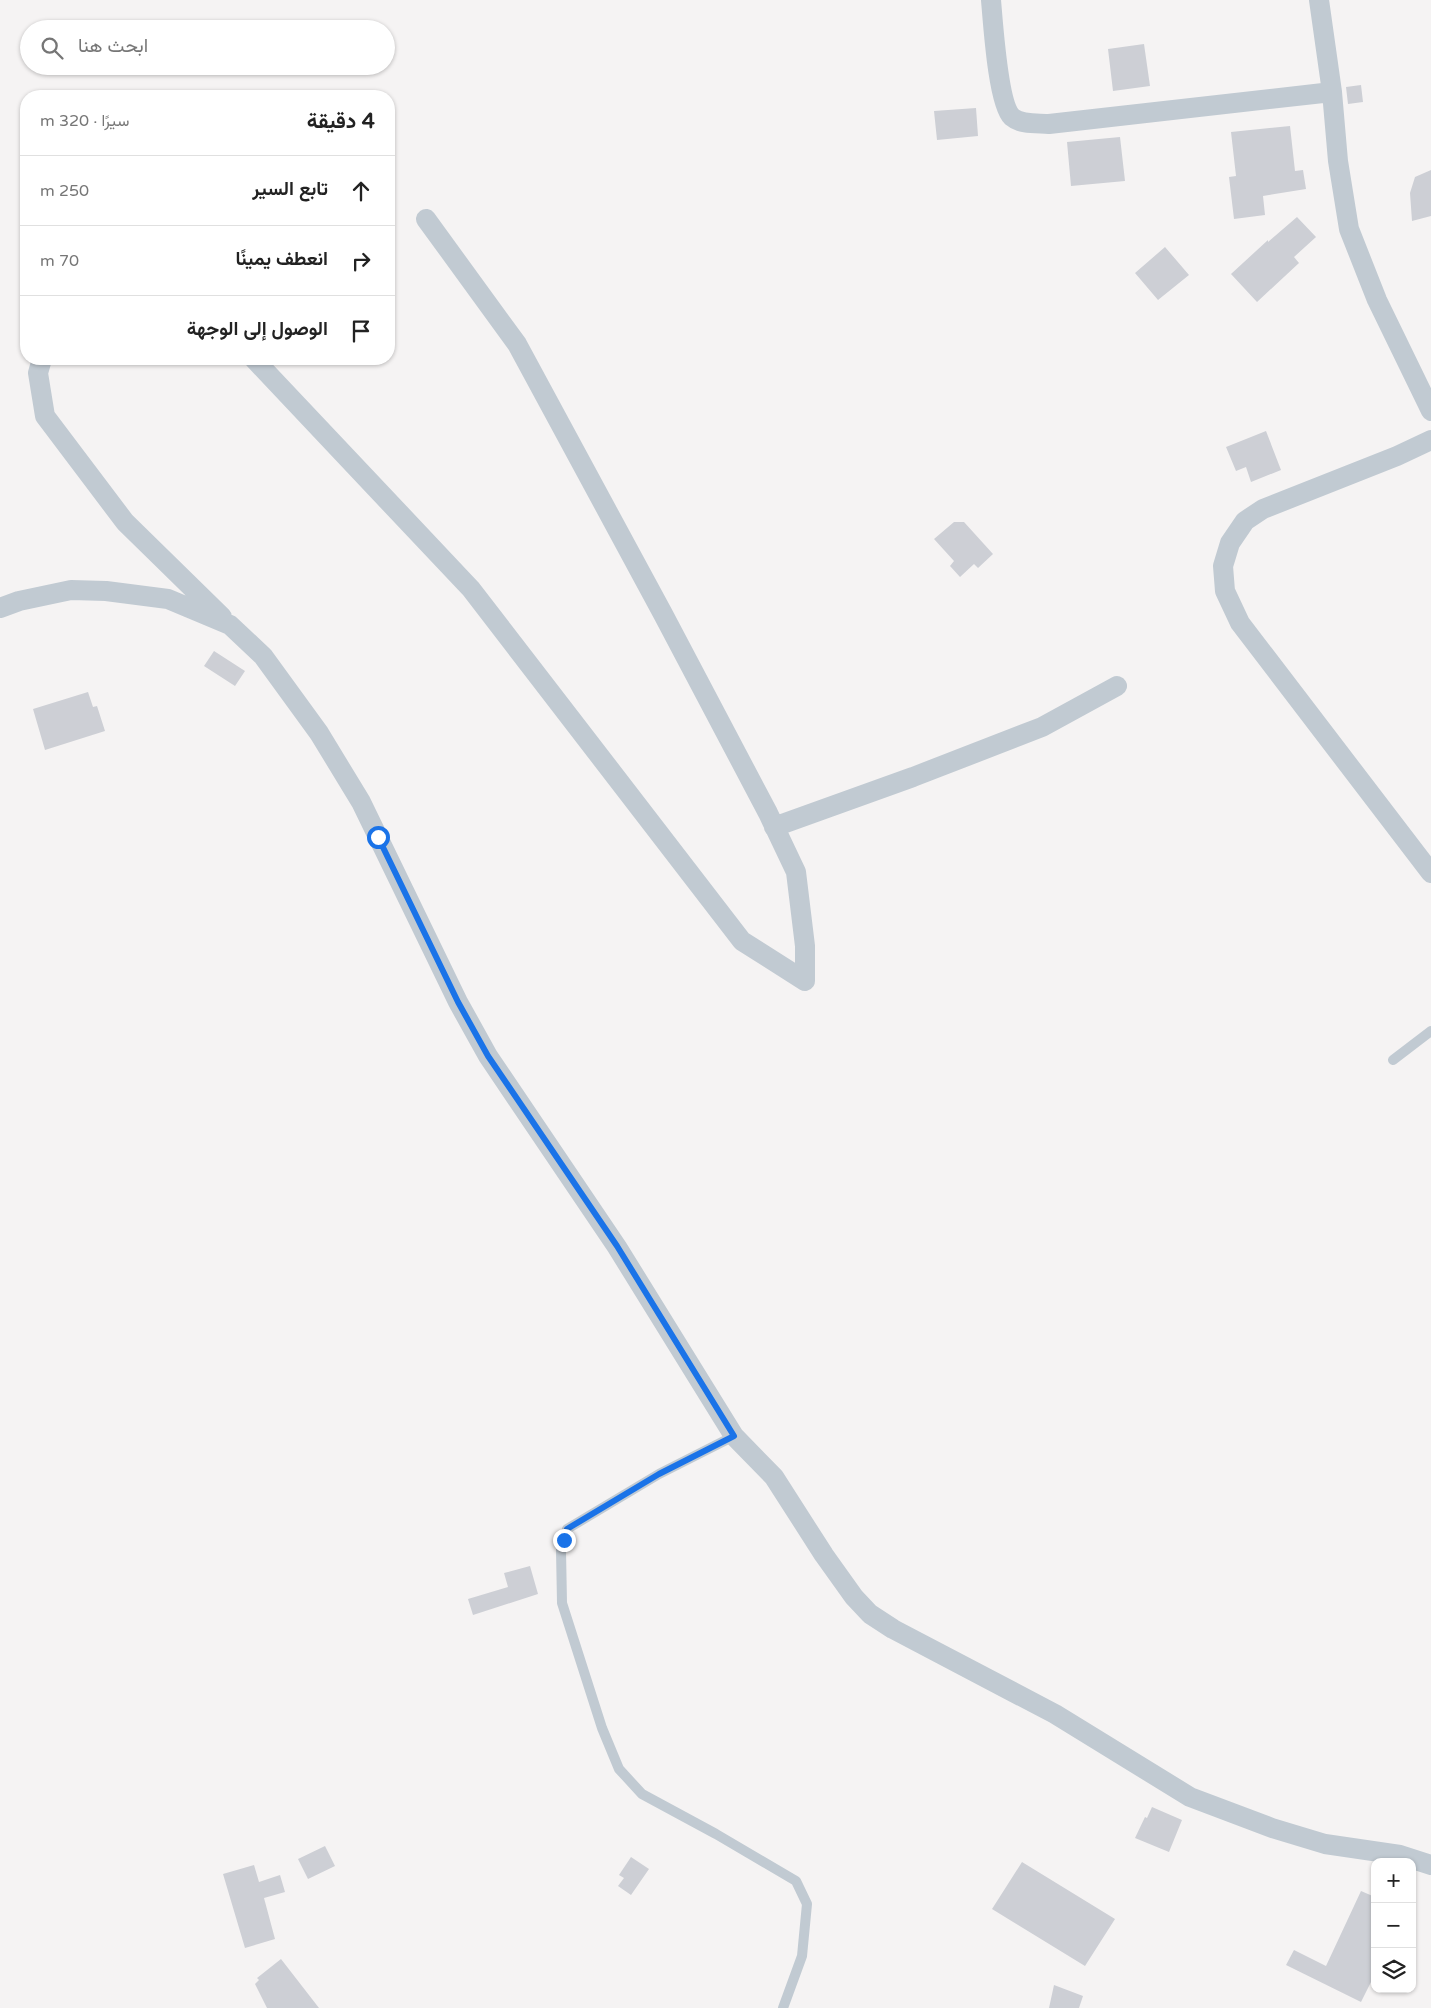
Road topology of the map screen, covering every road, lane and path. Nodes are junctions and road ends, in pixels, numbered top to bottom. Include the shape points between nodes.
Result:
1 (991, 0) edge
2 (1319, 0) edge
3 (1332, 92) junction
4 (426, 219) dead end
5 (40, 365) edge
6 (260, 365) edge
7 (1431, 411) edge
8 (1431, 440) edge
9 (0, 608) edge
10 (230, 625) junction
11 (1117, 686) dead end
12 (774, 827) junction
13 (1431, 873) edge
14 (1431, 1031) edge
15 (1393, 1060) dead end
16 (734, 1436) junction
17 (1431, 1865) edge
18 (783, 2008) edge

1 - 3 street via 1003,96 1012,116 1023,122 1049,124
2 - 3 street
3 - 7 street via 1349,229 1377,300
4 - 12 street via 517,344 668,622
5 - 10 street via 38,373 45,416 125,522
6 - 12 street via 471,589 742,941 805,981 805,946 796,872
8 - 13 street via 1263,509 1244,521 1230,543 1223,566 1225,591 1240,623
9 - 10 street via 71,590 106,591 168,599
10 - 16 street via 263,656 319,733 361,802 454,994 488,1056 617,1246
11 - 12 street via 1042,727
14 - 15 lane
16 - 17 street via 774,1478 854,1596 870,1614 894,1629 1055,1714 1190,1797 1325,1844 1400,1855
16 - 18 lane via 659,1474 567,1529 561,1550 562,1603 618,1769 642,1794 796,1881 807,1904 802,1956

